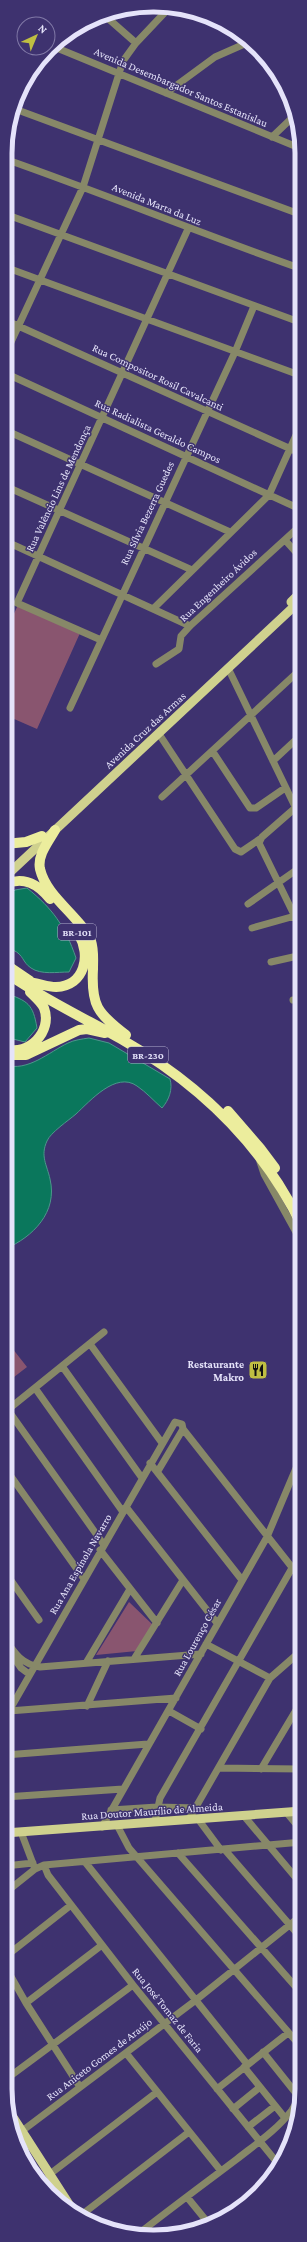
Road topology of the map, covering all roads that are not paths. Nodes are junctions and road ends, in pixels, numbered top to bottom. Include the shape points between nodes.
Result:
1 (165, 12) edge
2 (109, 20) edge
3 (136, 43) junction
4 (244, 44) edge
5 (58, 49) edge
6 (119, 73) junction
7 (166, 94) junction
8 (19, 112) edge
9 (291, 119) edge
10 (272, 137) junction
11 (99, 140) junction
12 (295, 146) edge
13 (12, 162) edge
14 (83, 187) junction
15 (295, 212) edge
16 (12, 217) edge
17 (188, 229) junction
18 (62, 235) junction
19 (295, 267) edge
20 (12, 270) edge
21 (168, 276) junction
22 (41, 280) junction
23 (254, 306) junction
24 (147, 320) junction
25 (295, 321) edge
26 (12, 322) edge
27 (20, 325) junction
28 (12, 342) edge
29 (235, 352) junction
30 (123, 372) junction
31 (295, 373) edge
32 (12, 376) edge
33 (206, 412) junction
34 (102, 418) junction
35 (12, 433) edge
36 (295, 437) edge
37 (290, 448) junction
38 (295, 450) edge
39 (185, 456) junction
40 (81, 465) junction
41 (12, 489) edge
42 (269, 494) junction
43 (164, 502) junction
44 (295, 507) edge
45 (60, 510) junction
46 (295, 531) edge
47 (230, 532) junction
48 (285, 540) junction
49 (12, 544) edge
50 (143, 547) junction
51 (295, 551) edge
52 (38, 556) junction
53 (192, 570) junction
54 (122, 594) junction
55 (295, 599) edge
56 (295, 605) edge
57 (154, 608) junction
58 (190, 626) junction
59 (101, 640) junction
60 (156, 664) dead end
61 (228, 668) junction
62 (295, 675) edge
63 (70, 708) dead end
64 (252, 715) junction
65 (159, 734) junction
66 (295, 741) edge
67 (213, 752) junction
68 (273, 761) junction
69 (186, 776) junction
70 (285, 788) junction
71 (162, 797) dead end
72 (295, 808) joint
73 (55, 830) junction
74 (42, 836) junction
75 (260, 839) junction
76 (12, 843) edge
77 (12, 863) edge
78 (12, 871) edge
79 (295, 871) edge
80 (12, 881) edge
81 (278, 882) junction
82 (248, 904) dead end
83 (295, 910) edge
84 (295, 916) edge
85 (252, 928) dead end
86 (295, 957) edge
87 (271, 962) dead end
88 (12, 971) edge
89 (12, 975) edge
90 (15, 979) junction
91 (34, 983) junction
92 (124, 1037) junction
93 (12, 1050) edge
94 (12, 1055) edge
95 (259, 1158) junction
96 (295, 1195) edge
97 (295, 1214) edge
98 (295, 1230) edge
99 (104, 1332) dead end
100 (90, 1344) junction
101 (62, 1366) junction
102 (35, 1388) junction
103 (12, 1406) edge
104 (12, 1420) edge
105 (183, 1429) junction
106 (162, 1443) junction
107 (150, 1463) junction
108 (158, 1471) junction
109 (295, 1471) edge
110 (12, 1478) edge
111 (142, 1478) junction
112 (125, 1509) junction
113 (267, 1537) junction
114 (102, 1548) junction
115 (292, 1568) junction
116 (295, 1572) edge
117 (84, 1579) junction
118 (183, 1580) junction
119 (242, 1580) junction
120 (12, 1582) edge
121 (130, 1589) junction
122 (39, 1620) dead end
123 (157, 1623) junction
124 (217, 1623) junction
125 (206, 1644) junction
126 (12, 1649) edge
127 (201, 1654) junction
128 (12, 1655) edge
129 (295, 1656) edge
130 (134, 1659) junction
131 (108, 1661) junction
132 (238, 1662) junction
133 (86, 1663) junction
134 (34, 1666) junction
135 (29, 1674) junction
136 (270, 1678) junction
137 (176, 1698) junction
138 (12, 1705) edge
139 (87, 1706) junction
140 (12, 1711) edge
141 (168, 1711) junction
142 (295, 1712) edge
143 (201, 1729) junction
144 (148, 1744) junction
145 (12, 1754) edge
146 (218, 1768) junction
147 (261, 1768) junction
148 (295, 1769) edge
149 (123, 1789) junction
150 (12, 1797) edge
151 (157, 1807) junction
152 (197, 1808) junction
153 (111, 1810) junction
154 (295, 1811) edge
155 (286, 1812) junction
156 (244, 1816) junction
157 (194, 1819) junction
158 (155, 1821) junction
159 (295, 1823) edge
160 (117, 1825) junction
161 (102, 1826) junction
162 (21, 1832) junction
163 (12, 1833) edge
164 (295, 1842) edge
165 (267, 1844) junction
166 (223, 1850) junction
167 (178, 1853) junction
168 (135, 1856) junction
169 (85, 1862) junction
170 (44, 1865) junction
171 (12, 1866) edge
172 (34, 1866) junction
173 (295, 1877) edge
174 (12, 1886) edge
175 (71, 1905) junction
176 (295, 1920) edge
177 (289, 1925) junction
178 (295, 1931) edge
179 (102, 1945) junction
180 (261, 1948) junction
181 (12, 1951) edge
182 (233, 1970) junction
183 (12, 1978) edge
184 (133, 1985) junction
185 (295, 1986) edge
186 (196, 2000) junction
187 (26, 2003) junction
188 (165, 2023) junction
189 (288, 2033) junction
190 (295, 2041) edge
191 (53, 2046) junction
192 (263, 2052) junction
193 (126, 2053) junction
194 (246, 2065) junction
195 (12, 2075) edge
196 (295, 2085) edge
197 (260, 2087) junction
198 (80, 2088) junction
199 (217, 2089) junction
200 (157, 2092) junction
201 (295, 2102) edge
202 (275, 2106) junction
203 (233, 2109) junction
204 (285, 2118) junction
205 (16, 2122) edge
206 (248, 2127) junction
207 (22, 2131) junction
208 (188, 2132) junction
209 (28, 2139) junction
210 (260, 2141) junction
211 (23, 2142) edge
212 (275, 2160) edge
213 (221, 2171) junction
214 (50, 2174) junction
215 (187, 2197) junction
216 (67, 2201) edge
217 (85, 2212) edge
218 (206, 2220) edge
219 (144, 2230) edge

1 - 3 street
2 - 3 street
3 - 6 street via 123,61
4 - 7 street via 215,57
5 - 6 street, Avenida Desembargador Santos Estanislau
6 - 7 street, Avenida Desembargador Santos Estanislau
6 - 11 street
7 - 10 street, Avenida Desembargador Santos Estanislau
8 - 11 street
9 - 10 street
10 - 12 street, Avenida Desembargador Santos Estanislau
11 - 14 street
11 - 15 street
13 - 14 street, Avenida Marta da Luz
14 - 17 street, Avenida Marta da Luz
14 - 18 street
16 - 18 street
17 - 19 street, Avenida Marta da Luz
17 - 21 street, Rua Valêncio Lins de Mendonça
18 - 21 street
18 - 22 street
20 - 22 street
21 - 23 street
21 - 24 street, Rua Valêncio Lins de Mendonça
22 - 24 street
22 - 27 street
23 - 25 street
23 - 29 street, Rua Sílvia Bezerra Guedes
24 - 29 street
24 - 30 street, Rua Valêncio Lins de Mendonça
26 - 27 street, Rua Compositor Rosil Cavalcanti
27 - 28 street
27 - 30 street, Rua Compositor Rosil Cavalcanti
29 - 31 street
29 - 33 street, Rua Sílvia Bezerra Guedes
30 - 33 street, Rua Compositor Rosil Cavalcanti
30 - 34 street, Rua Valêncio Lins de Mendonça
32 - 34 street, Rua Radialista Geraldo Campos
33 - 37 street, Rua Compositor Rosil Cavalcanti
33 - 39 street, Rua Sílvia Bezerra Guedes
34 - 39 street, Rua Radialista Geraldo Campos
34 - 40 street, Rua Valêncio Lins de Mendonça
35 - 40 street
36 - 37 street
37 - 38 street, Rua Compositor Rosil Cavalcanti
37 - 42 street
39 - 42 street, Rua Radialista Geraldo Campos
39 - 43 street, Rua Sílvia Bezerra Guedes
40 - 43 street
40 - 45 street, Rua Valêncio Lins de Mendonça
41 - 45 street
42 - 44 street, Rua Radialista Geraldo Campos
42 - 47 street
43 - 47 street
43 - 50 street, Rua Sílvia Bezerra Guedes
45 - 50 street
45 - 52 street, Rua Valêncio Lins de Mendonça
46 - 48 street, Rua Engenheiro Ávidos
47 - 53 street
48 - 51 street
48 - 58 street, Rua Engenheiro Ávidos
49 - 52 street
50 - 53 street
50 - 54 street, Rua Sílvia Bezerra Guedes
52 - 54 street
52 - 59 street, Rua Valêncio Lins de Mendonça via 17,603
53 - 57 street
54 - 57 street
54 - 59 street, Rua Sílvia Bezerra Guedes
55 - 74 main road, Avenida Cruz das Armas
56 - 61 main road, Avenida Cruz das Armas
57 - 58 street
58 - 60 street, Rua Engenheiro Ávidos via 181,636 179,649
59 - 63 street, Rua Sílvia Bezerra Guedes
61 - 64 street
61 - 65 main road, Avenida Cruz das Armas
62 - 64 street
64 - 67 street
64 - 68 street
65 - 69 street
65 - 73 main road, Avenida Cruz das Armas
66 - 68 street
67 - 69 street
67 - 70 street via 250,808 256,808
68 - 70 street
69 - 71 street
69 - 75 street via 237,851 241,852
70 - 72 street
72 - 75 street
73 - 78 main road, Avenida Cruz das Armas
73 - 92 highway via 40,856 40,869 48,885 90,941 94,956 93,996 98,1010
74 - 76 highway via 26,842
74 - 77 main road, Avenida Cruz das Armas
75 - 81 street via 260,847
79 - 81 street
80 - 91 highway, BR-101 via 24,881 42,889 78,934 86,950 84,966 69,983 56,987
81 - 82 street
81 - 83 street
84 - 85 street
86 - 87 street
88 - 91 highway, BR-101
89 - 90 highway, BR-230
90 - 92 highway, BR-230
90 - 93 highway via 40,1001 45,1012 45,1025 39,1038 31,1045
91 - 92 highway, BR-230
92 - 94 highway via 79,1030 26,1055
92 - 95 highway, BR-230 via 193,1087 240,1132
92 - 96 highway, BR-230 via 157,1053 186,1073 238,1120
95 - 97 highway, BR-230
95 - 98 street via 264,1174
99 - 100 street
100 - 101 street
100 - 106 street
101 - 102 street
101 - 111 street
102 - 103 street
102 - 112 street
104 - 114 street
105 - 106 street, Rua Ana Espínola Navarro via 182,1424 175,1422
105 - 108 street
105 - 113 street
106 - 107 street, Rua Ana Espínola Navarro
107 - 108 street
107 - 111 street, Rua Ana Espínola Navarro
108 - 119 street
109 - 113 street, Rua Lourenço César
110 - 117 street
111 - 112 street, Rua Ana Espínola Navarro
112 - 114 street, Rua Ana Espínola Navarro
112 - 118 street
113 - 115 street
113 - 119 street, Rua Lourenço César
114 - 117 street, Rua Ana Espínola Navarro
114 - 121 street
115 - 116 street
115 - 132 street
117 - 134 street, Rua Ana Espínola Navarro
118 - 123 street
118 - 124 street
119 - 124 street, Rua Lourenço César
120 - 122 street
121 - 123 street
121 - 133 street
123 - 130 street
124 - 125 street, Rua Lourenço César
125 - 127 street, Rua Lourenço César
125 - 132 street
126 - 134 street via 18,1657
127 - 130 street
127 - 137 street, Rua Lourenço César
128 - 135 street
129 - 136 street
130 - 131 street
131 - 133 street
131 - 139 street
132 - 136 street
132 - 143 street
133 - 134 street
134 - 135 street, Rua Ana Espínola Navarro
135 - 138 street, Rua Ana Espínola Navarro
136 - 146 street
137 - 139 street
137 - 141 street, Rua Lourenço César
139 - 140 street
141 - 143 street
141 - 144 street, Rua Lourenço César
142 - 147 street
143 - 151 street
144 - 145 street
144 - 149 street, Rua Lourenço César
146 - 147 street
146 - 152 street
147 - 148 street
149 - 150 street
149 - 153 street, Rua Lourenço César
151 - 152 street
151 - 153 street
151 - 158 street
152 - 157 street
153 - 161 street, Rua Lourenço César
154 - 155 main road, Rua Doutor Maurílio de Almeida
155 - 156 main road, Rua Doutor Maurílio de Almeida
155 - 159 street
156 - 157 main road, Rua Doutor Maurílio de Almeida
156 - 165 street
157 - 158 main road, Rua Doutor Maurílio de Almeida
157 - 166 street
158 - 160 main road, Rua Doutor Maurílio de Almeida
160 - 161 main road, Rua Doutor Maurílio de Almeida
160 - 168 street
161 - 162 main road, Rua Doutor Maurílio de Almeida
162 - 163 main road, Rua Doutor Maurílio de Almeida
162 - 172 street
164 - 165 street
165 - 166 street
165 - 173 street
166 - 167 street
166 - 177 street
167 - 168 street
167 - 180 street
168 - 169 street
168 - 182 street
169 - 170 street
169 - 186 street
170 - 172 street
170 - 175 street, Rua José Tomaz de Faria
171 - 172 street
172 - 174 street
175 - 179 street, Rua José Tomaz de Faria
175 - 181 street
176 - 177 street, Rua Aniceto Gomes de Araújo
177 - 178 street
177 - 180 street, Rua Aniceto Gomes de Araújo
179 - 184 street, Rua José Tomaz de Faria
179 - 187 street
180 - 182 street, Rua Aniceto Gomes de Araújo
180 - 185 street
182 - 186 street, Rua Aniceto Gomes de Araújo
182 - 189 street
183 - 187 street
184 - 188 street, Rua José Tomaz de Faria
184 - 191 street
186 - 188 street, Rua Aniceto Gomes de Araújo
186 - 194 street
187 - 191 street
188 - 193 street, Rua Aniceto Gomes de Araújo
188 - 199 street, Rua José Tomaz de Faria
189 - 190 street
189 - 192 street
191 - 195 street
191 - 198 street
192 - 194 street
192 - 196 street
193 - 198 street, Rua Aniceto Gomes de Araújo
193 - 200 street
194 - 197 street
194 - 199 street
197 - 202 street
197 - 203 street
198 - 207 street, Rua Aniceto Gomes de Araújo
199 - 203 street, Rua José Tomaz de Faria
200 - 208 street
200 - 214 street
201 - 204 street
202 - 204 street
202 - 206 street
203 - 206 street, Rua José Tomaz de Faria
204 - 210 street
205 - 207 main road
206 - 210 street, Rua José Tomaz de Faria
207 - 209 main road
208 - 213 street
208 - 217 street
209 - 211 street
209 - 214 main road
210 - 212 street, Rua José Tomaz de Faria
210 - 213 street
213 - 215 street
214 - 216 main road
215 - 218 street
215 - 219 street

